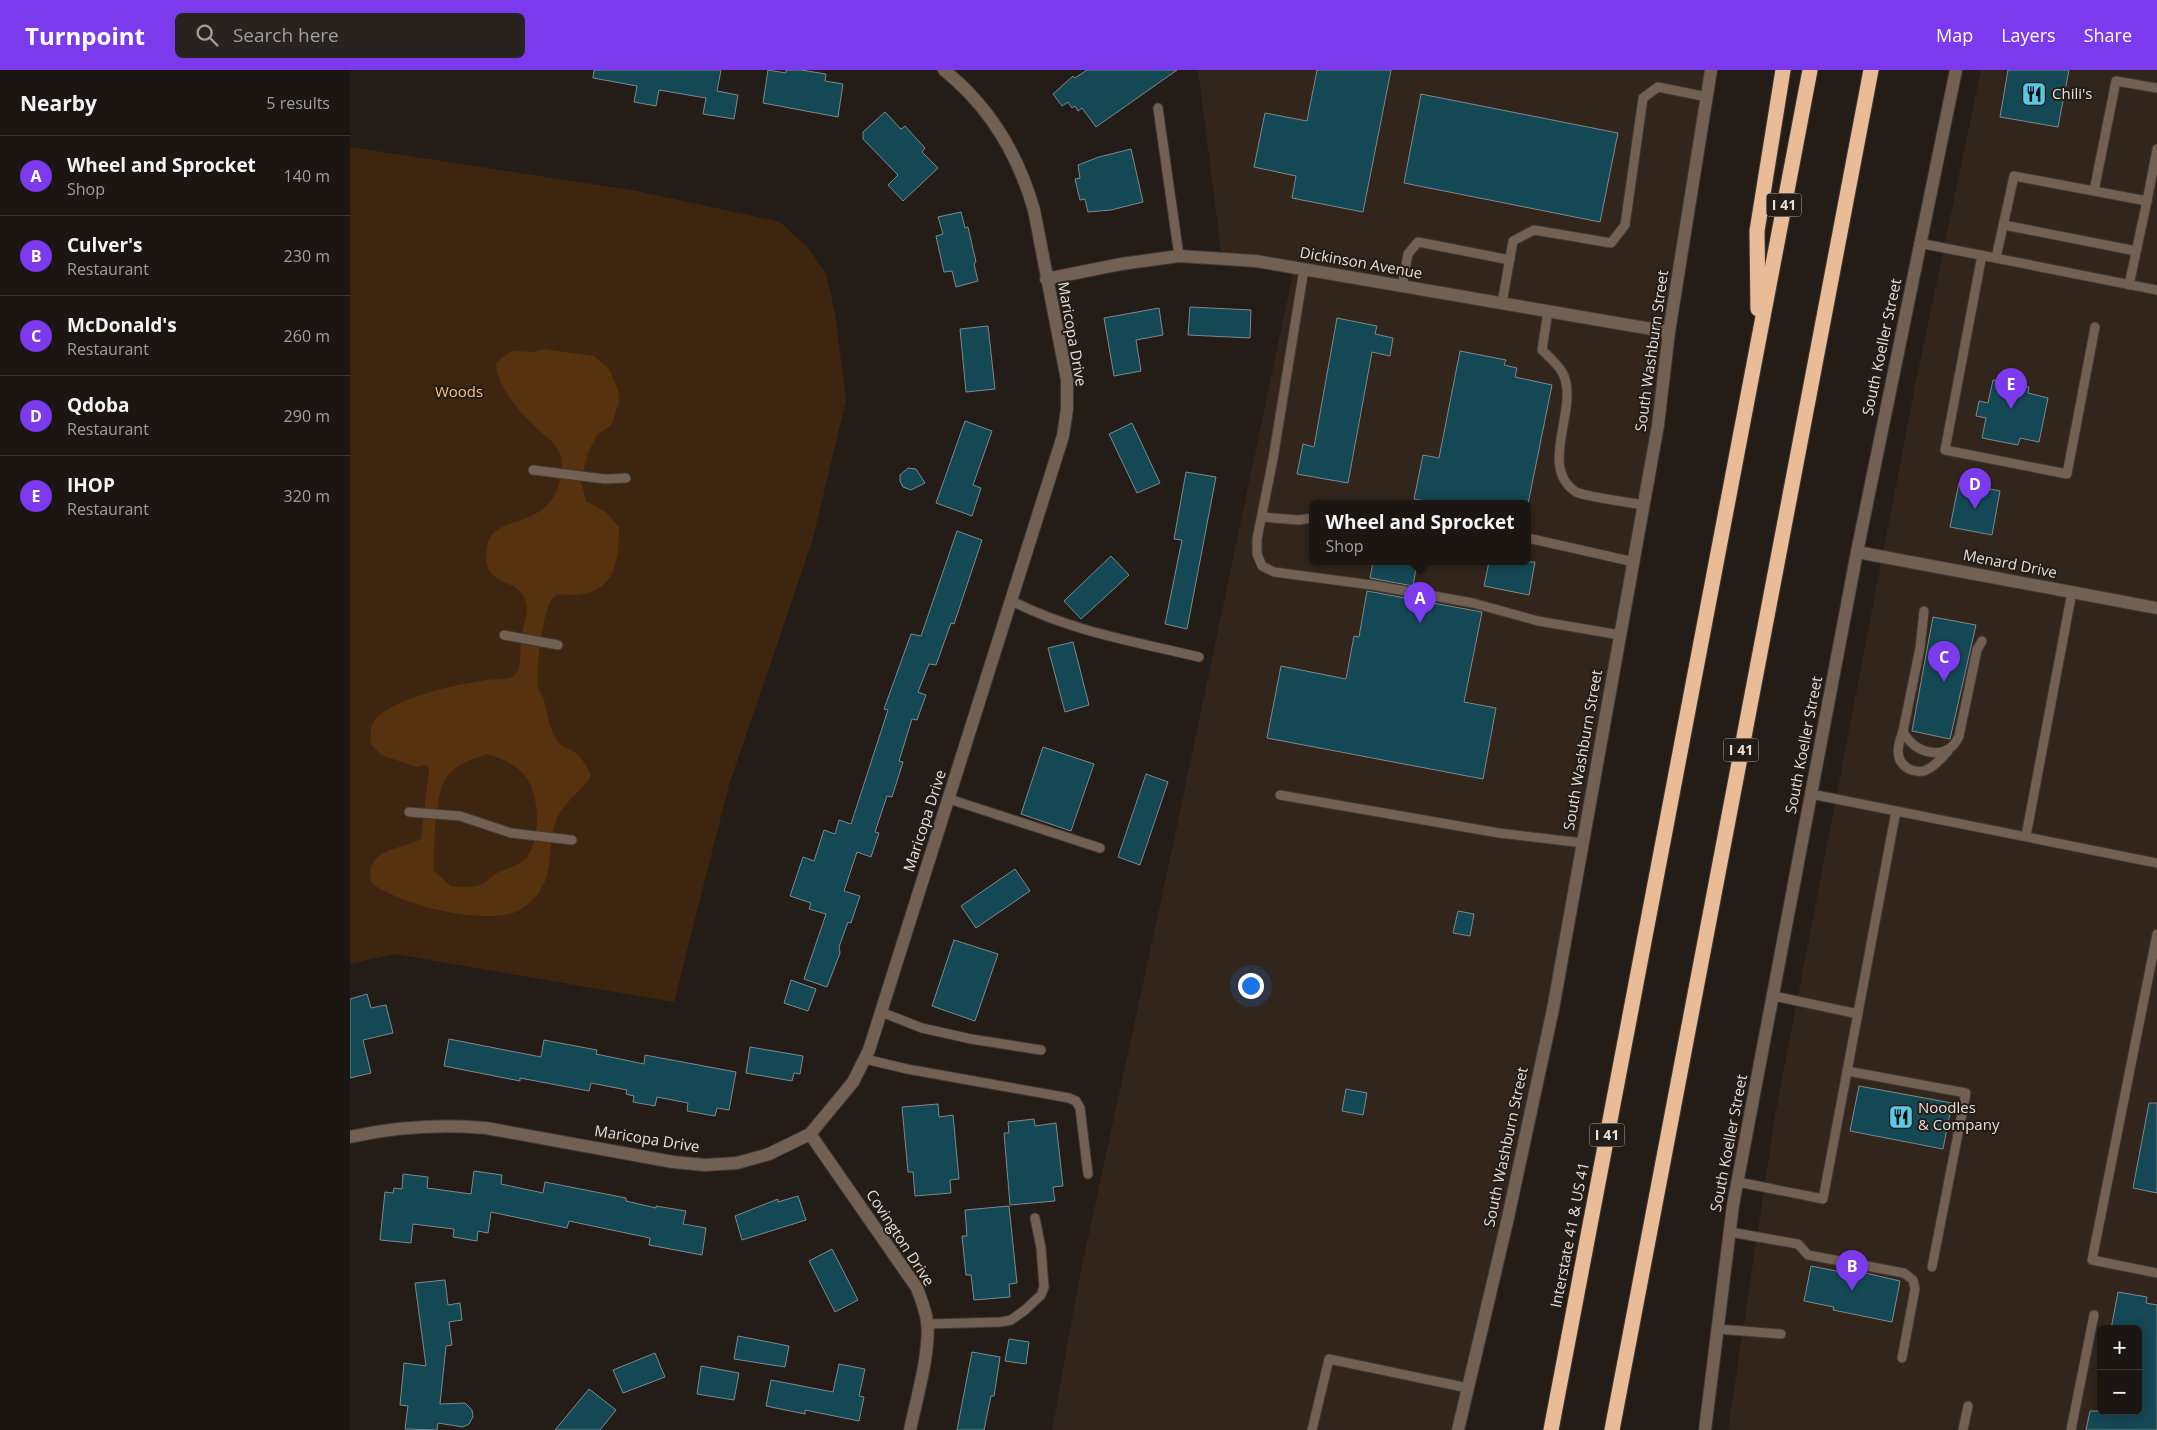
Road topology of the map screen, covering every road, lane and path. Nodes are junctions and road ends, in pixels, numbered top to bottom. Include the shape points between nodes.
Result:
1 (944, 70) edge
2 (1711, 70) edge
3 (1783, 70) edge
4 (1810, 70) edge
5 (1871, 70) edge
6 (1956, 70) edge
7 (2157, 88) edge
8 (1706, 97) junction
9 (1158, 108) dead end
10 (2157, 149) edge
11 (2094, 191) junction
12 (2147, 201) junction
13 (2004, 225) junction
14 (1920, 243) junction
15 (2136, 251) junction
16 (1982, 255) junction
17 (1179, 256) junction
18 (1996, 258) junction
19 (1510, 260) junction
20 (1304, 269) junction
21 (1046, 279) junction
22 (2129, 284) junction
23 (1402, 286) junction
24 (2157, 290) edge
25 (1502, 303) junction
26 (1548, 311) junction
27 (2095, 327) dead end
28 (1670, 332) junction
29 (1759, 340) junction
30 (533, 470) dead end
31 (626, 478) dead end
32 (1644, 505) junction
33 (1262, 517) junction
34 (1309, 518) edge
35 (1531, 539) edge
36 (1857, 552) junction
37 (1634, 562) junction
38 (2072, 592) junction
39 (1012, 600) junction
40 (2157, 608) edge
41 (1924, 611) dead end
42 (504, 635) dead end
43 (1620, 635) junction
44 (1982, 641) dead end
45 (558, 645) dead end
46 (1199, 657) dead end
47 (1903, 731) junction
48 (1948, 751) junction
49 (1812, 794) junction
50 (1280, 795) dead end
51 (949, 799) junction
52 (1896, 811) junction
53 (410, 812) dead end
54 (2026, 836) junction
55 (572, 840) dead end
56 (1583, 842) junction
57 (1100, 848) dead end
58 (2157, 863) edge
59 (2157, 934) edge
60 (1774, 996) junction
61 (881, 1012) junction
62 (1858, 1014) junction
63 (1041, 1050) dead end
64 (865, 1059) junction
65 (1847, 1071) junction
66 (810, 1134) junction
67 (350, 1137) edge
68 (1088, 1174) dead end
69 (1738, 1182) junction
70 (1035, 1218) dead end
71 (1730, 1232) junction
72 (1932, 1267) dead end
73 (2157, 1272) edge
74 (2094, 1315) dead end
75 (928, 1324) junction
76 (1718, 1330) junction
77 (1781, 1334) dead end
78 (1902, 1358) dead end
79 (1468, 1388) junction
80 (1968, 1406) dead end
81 (910, 1430) edge
82 (1312, 1430) edge
83 (1458, 1430) edge
84 (1551, 1430) edge
85 (1612, 1430) edge
86 (1705, 1430) edge
87 (1963, 1430) edge
88 (2071, 1430) edge

1 - 21 street, Maricopa Drive via 984,109 1019,167 1034,210
2 - 8 street, South Washburn Street
3 - 29 highway via 1757,231
4 - 29 highway, I 41
5 - 85 highway, I 41
6 - 14 street, South Koeller Street
7 - 11 lane via 2116,81
8 - 19 lane via 1658,87 1643,98 1625,225 1611,243 1534,230 1514,241
8 - 28 street, South Washburn Street
9 - 17 lane
10 - 12 lane
11 - 12 lane
11 - 13 lane via 2014,176
12 - 15 lane
13 - 15 lane
13 - 18 lane
14 - 16 lane
14 - 36 street, South Koeller Street
15 - 22 lane
16 - 18 lane
16 - 27 lane via 1945,450 2067,474
17 - 20 street, Dickinson Avenue via 1256,261
17 - 21 street, Dickinson Avenue
18 - 22 lane
19 - 23 lane via 1418,242 1408,254
19 - 25 lane
20 - 23 street, Dickinson Avenue
20 - 33 lane
21 - 39 street, Maricopa Drive via 1067,380 1067,409 1063,436
22 - 24 lane
23 - 25 street, Dickinson Avenue
25 - 26 street, Dickinson Avenue
26 - 28 street, Dickinson Avenue
26 - 32 lane via 1542,350 1564,375 1568,397 1558,458 1562,476 1577,492
28 - 32 street, South Washburn Street
29 - 84 highway, Interstate 41 & US 41 / I 41
30 - 31 lane via 605,479
32 - 37 street, South Washburn Street
33 - 34 lane
33 - 43 lane via 1257,554 1262,566 1274,572 1372,584 1473,603 1538,621
35 - 37 lane
36 - 38 street, Menard Drive
36 - 49 street, South Koeller Street
37 - 43 street, South Washburn Street
38 - 40 street, Menard Drive
38 - 54 lane
39 - 46 lane via 1041,616
39 - 51 street, Maricopa Drive
41 - 47 lane
42 - 45 lane
43 - 56 street, South Washburn Street
44 - 48 lane via 1977,650 1959,736
47 - 48 lane via 1920,748 1940,753
47 - 48 lane via 1898,756 1911,770 1929,768
49 - 52 lane
49 - 60 street, South Koeller Street
50 - 56 lane via 1499,833
51 - 57 lane
51 - 61 street, Maricopa Drive
52 - 54 lane
52 - 62 lane
53 - 55 lane via 460,816 511,833
54 - 58 lane
56 - 79 street, South Washburn Street via 1553,1009
59 - 73 lane via 2092,1260
60 - 62 lane
60 - 69 street, South Koeller Street
61 - 63 lane via 922,1028 971,1040
61 - 64 street, Maricopa Drive
62 - 65 lane
64 - 66 street, Maricopa Drive via 853,1082
64 - 68 lane via 1051,1094 1076,1102 1080,1108
65 - 69 lane via 1823,1199
65 - 72 lane via 1966,1093
66 - 67 street, Maricopa Drive via 769,1154 737,1163 705,1165 456,1125 398,1128
66 - 75 street, Covington Drive via 917,1288
69 - 71 street, South Koeller Street
70 - 75 lane via 1044,1276 1041,1295 1011,1320
71 - 76 street, South Koeller Street
71 - 78 lane via 1798,1244 1808,1255 1909,1276 1915,1289
74 - 88 lane
75 - 81 street, Covington Drive via 927,1347
76 - 77 lane
76 - 86 street, South Koeller Street
79 - 82 lane via 1329,1359
79 - 83 street, South Washburn Street
80 - 87 lane

